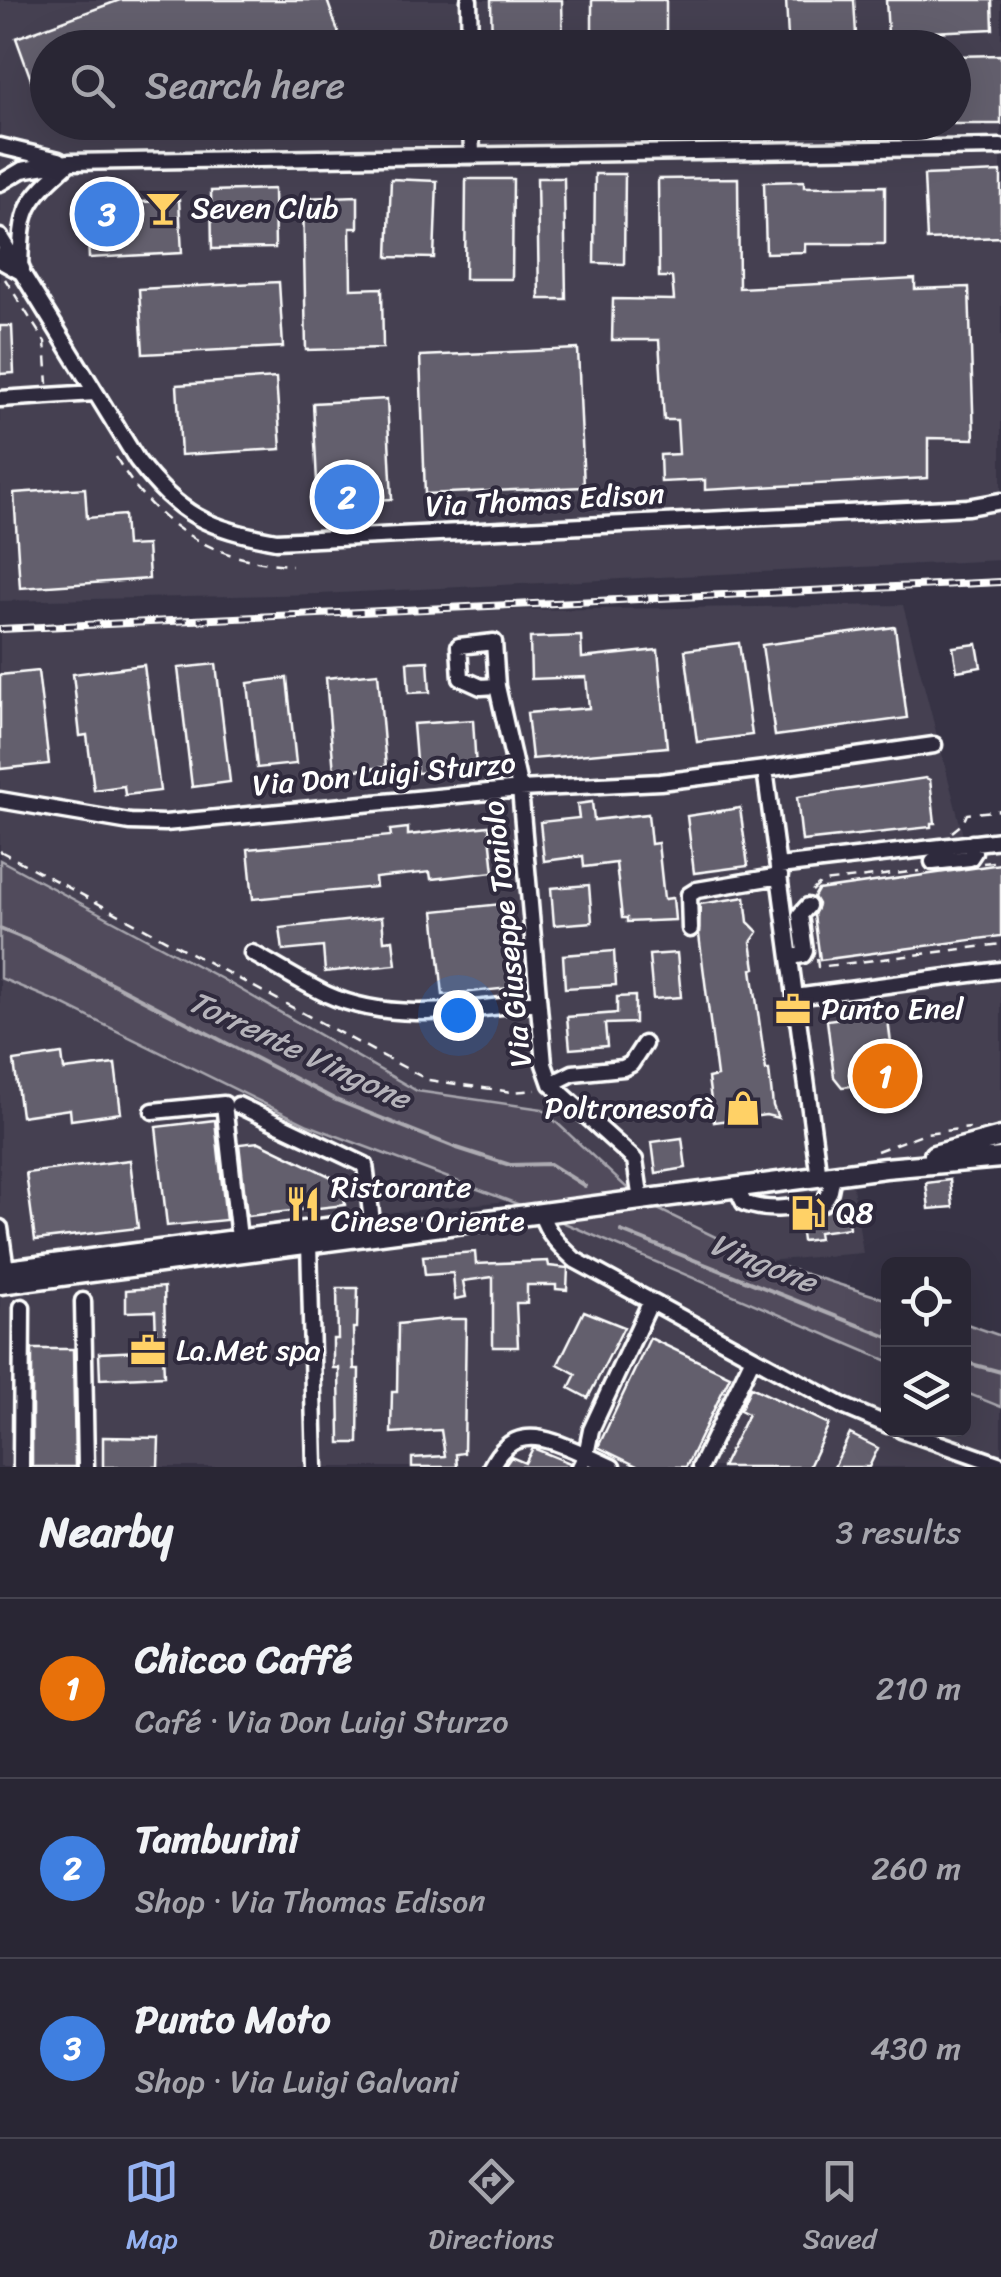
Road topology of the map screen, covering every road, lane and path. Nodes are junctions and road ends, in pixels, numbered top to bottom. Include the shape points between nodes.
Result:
1 (469, 0) edge
2 (470, 30) edge
3 (472, 140) edge
4 (0, 146) edge
5 (1001, 147) edge
6 (472, 156) junction
7 (69, 162) junction
8 (0, 183) edge
9 (0, 237) edge
10 (0, 258) edge
11 (20, 269) junction
12 (0, 275) edge
13 (96, 393) junction
14 (48, 396) junction
15 (0, 399) edge
16 (1001, 501) edge
17 (968, 507) junction
18 (1001, 510) edge
19 (498, 686) dead end
20 (934, 745) dead end
21 (765, 769) junction
22 (520, 789) junction
23 (3, 800) edge
24 (1001, 810) edge
25 (942, 836) dead end
26 (1001, 840) edge
27 (972, 843) junction
28 (0, 851) edge
29 (1001, 861) edge
30 (983, 863) dead end
31 (931, 866) joint
32 (780, 871) junction
33 (808, 904) joint
34 (690, 928) dead end
35 (1001, 944) edge
36 (816, 950) dead end
37 (252, 953) dead end
38 (790, 957) junction
39 (1001, 970) edge
40 (795, 996) junction
41 (538, 1002) junction
42 (644, 1044) dead end
43 (552, 1084) junction
44 (238, 1105) dead end
45 (153, 1112) dead end
46 (980, 1127) dead end
47 (1001, 1137) edge
48 (1001, 1158) edge
49 (877, 1162) junction
50 (826, 1177) junction
51 (637, 1201) junction
52 (548, 1212) junction
53 (0, 1228) edge
54 (373, 1228) junction
55 (309, 1243) junction
56 (239, 1245) junction
57 (3, 1276) edge
58 (84, 1301) dead end
59 (650, 1301) junction
60 (753, 1357) junction
61 (881, 1422) edge
62 (921, 1437) edge
63 (583, 1461) edge
64 (1001, 1466) edge
65 (13, 1467) edge
66 (22, 1467) edge
67 (86, 1467) edge
68 (315, 1467) edge
69 (490, 1467) edge
70 (612, 1467) edge
71 (700, 1467) edge

1 - 2 street
3 - 6 street
4 - 7 street
5 - 6 street
6 - 7 street
7 - 8 street via 22,170
7 - 11 street via 34,195 21,225
9 - 11 street, Via Thomas Edison
10 - 11 main road
11 - 13 street, Via Thomas Edison
12 - 14 path via 45,342
13 - 14 street
13 - 17 street, Via Thomas Edison via 154,482 193,516 230,532 309,546
14 - 15 street
16 - 17 street, Via Thomas Edison
17 - 18 street
19 - 22 street, Via Giuseppe Toniolo
20 - 21 street, Via Don Luigi Sturzo
21 - 22 street, Via Don Luigi Sturzo
21 - 32 street
22 - 23 street, Via Don Luigi Sturzo via 165,822
22 - 41 street, Via Giuseppe Toniolo
24 - 25 path via 967,814
26 - 27 street
27 - 31 street via 970,858
27 - 32 street
28 - 43 path via 428,1080 512,1092
29 - 30 path
31 - 33 path via 822,882
32 - 34 street via 689,895
32 - 38 street
33 - 38 street via 800,914 805,951
35 - 36 path via 818,967
37 - 41 street via 328,995 372,1008 422,1013
38 - 40 street
39 - 40 street
40 - 50 street
41 - 43 street, Via Giuseppe Toniolo
42 - 43 street via 624,1068 573,1073
43 - 51 street, Via Giuseppe Toniolo via 636,1160
44 - 54 street via 365,1165
45 - 56 street via 224,1104
46 - 49 path via 925,1134 879,1150
47 - 49 main road
48 - 49 main road
49 - 50 main road
50 - 51 main road
51 - 52 main road
52 - 54 main road
52 - 59 street via 551,1235 575,1260
53 - 57 street
54 - 55 main road
54 - 56 street
55 - 56 main road
55 - 68 street
56 - 57 main road
58 - 67 street
59 - 60 street
59 - 63 street
60 - 61 street
60 - 71 street
62 - 64 street
63 - 69 street via 548,1438 534,1437 507,1443
63 - 70 street
65 - 66 street via 17,1307

